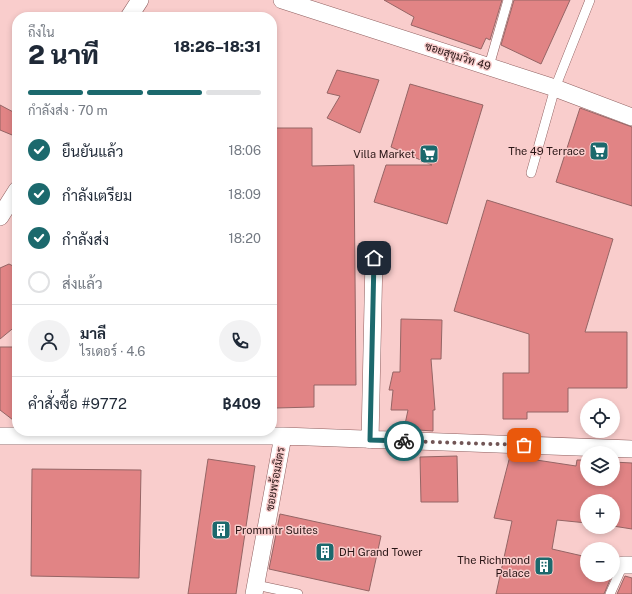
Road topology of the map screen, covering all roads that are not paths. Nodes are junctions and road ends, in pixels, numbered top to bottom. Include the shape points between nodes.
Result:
1 (140, 0) edge
2 (282, 0) edge
3 (508, 0) edge
4 (590, 0) edge
5 (132, 12) edge
6 (489, 66) junction
7 (554, 88) junction
8 (632, 117) edge
9 (531, 173) dead end
10 (12, 198) edge
11 (0, 217) edge
12 (374, 258) dead end
13 (12, 435) edge
14 (277, 435) edge
15 (0, 436) edge
16 (283, 436) junction
17 (370, 440) junction
18 (632, 449) edge
19 (628, 565) edge
20 (255, 590) edge
21 (298, 594) edge
22 (610, 594) edge

1 - 5 street
2 - 6 street, ซอยสุขุมวิท 49
3 - 6 lane
4 - 7 lane
6 - 7 street, ซอยสุขุมวิท 49
7 - 8 street, ซอยสุขุมวิท 49
7 - 9 lane
10 - 11 street
12 - 17 street
13 - 15 street
14 - 16 street
16 - 17 street
16 - 20 street, ซอยพร้อมมิตร
17 - 18 street
19 - 22 lane
20 - 21 lane

